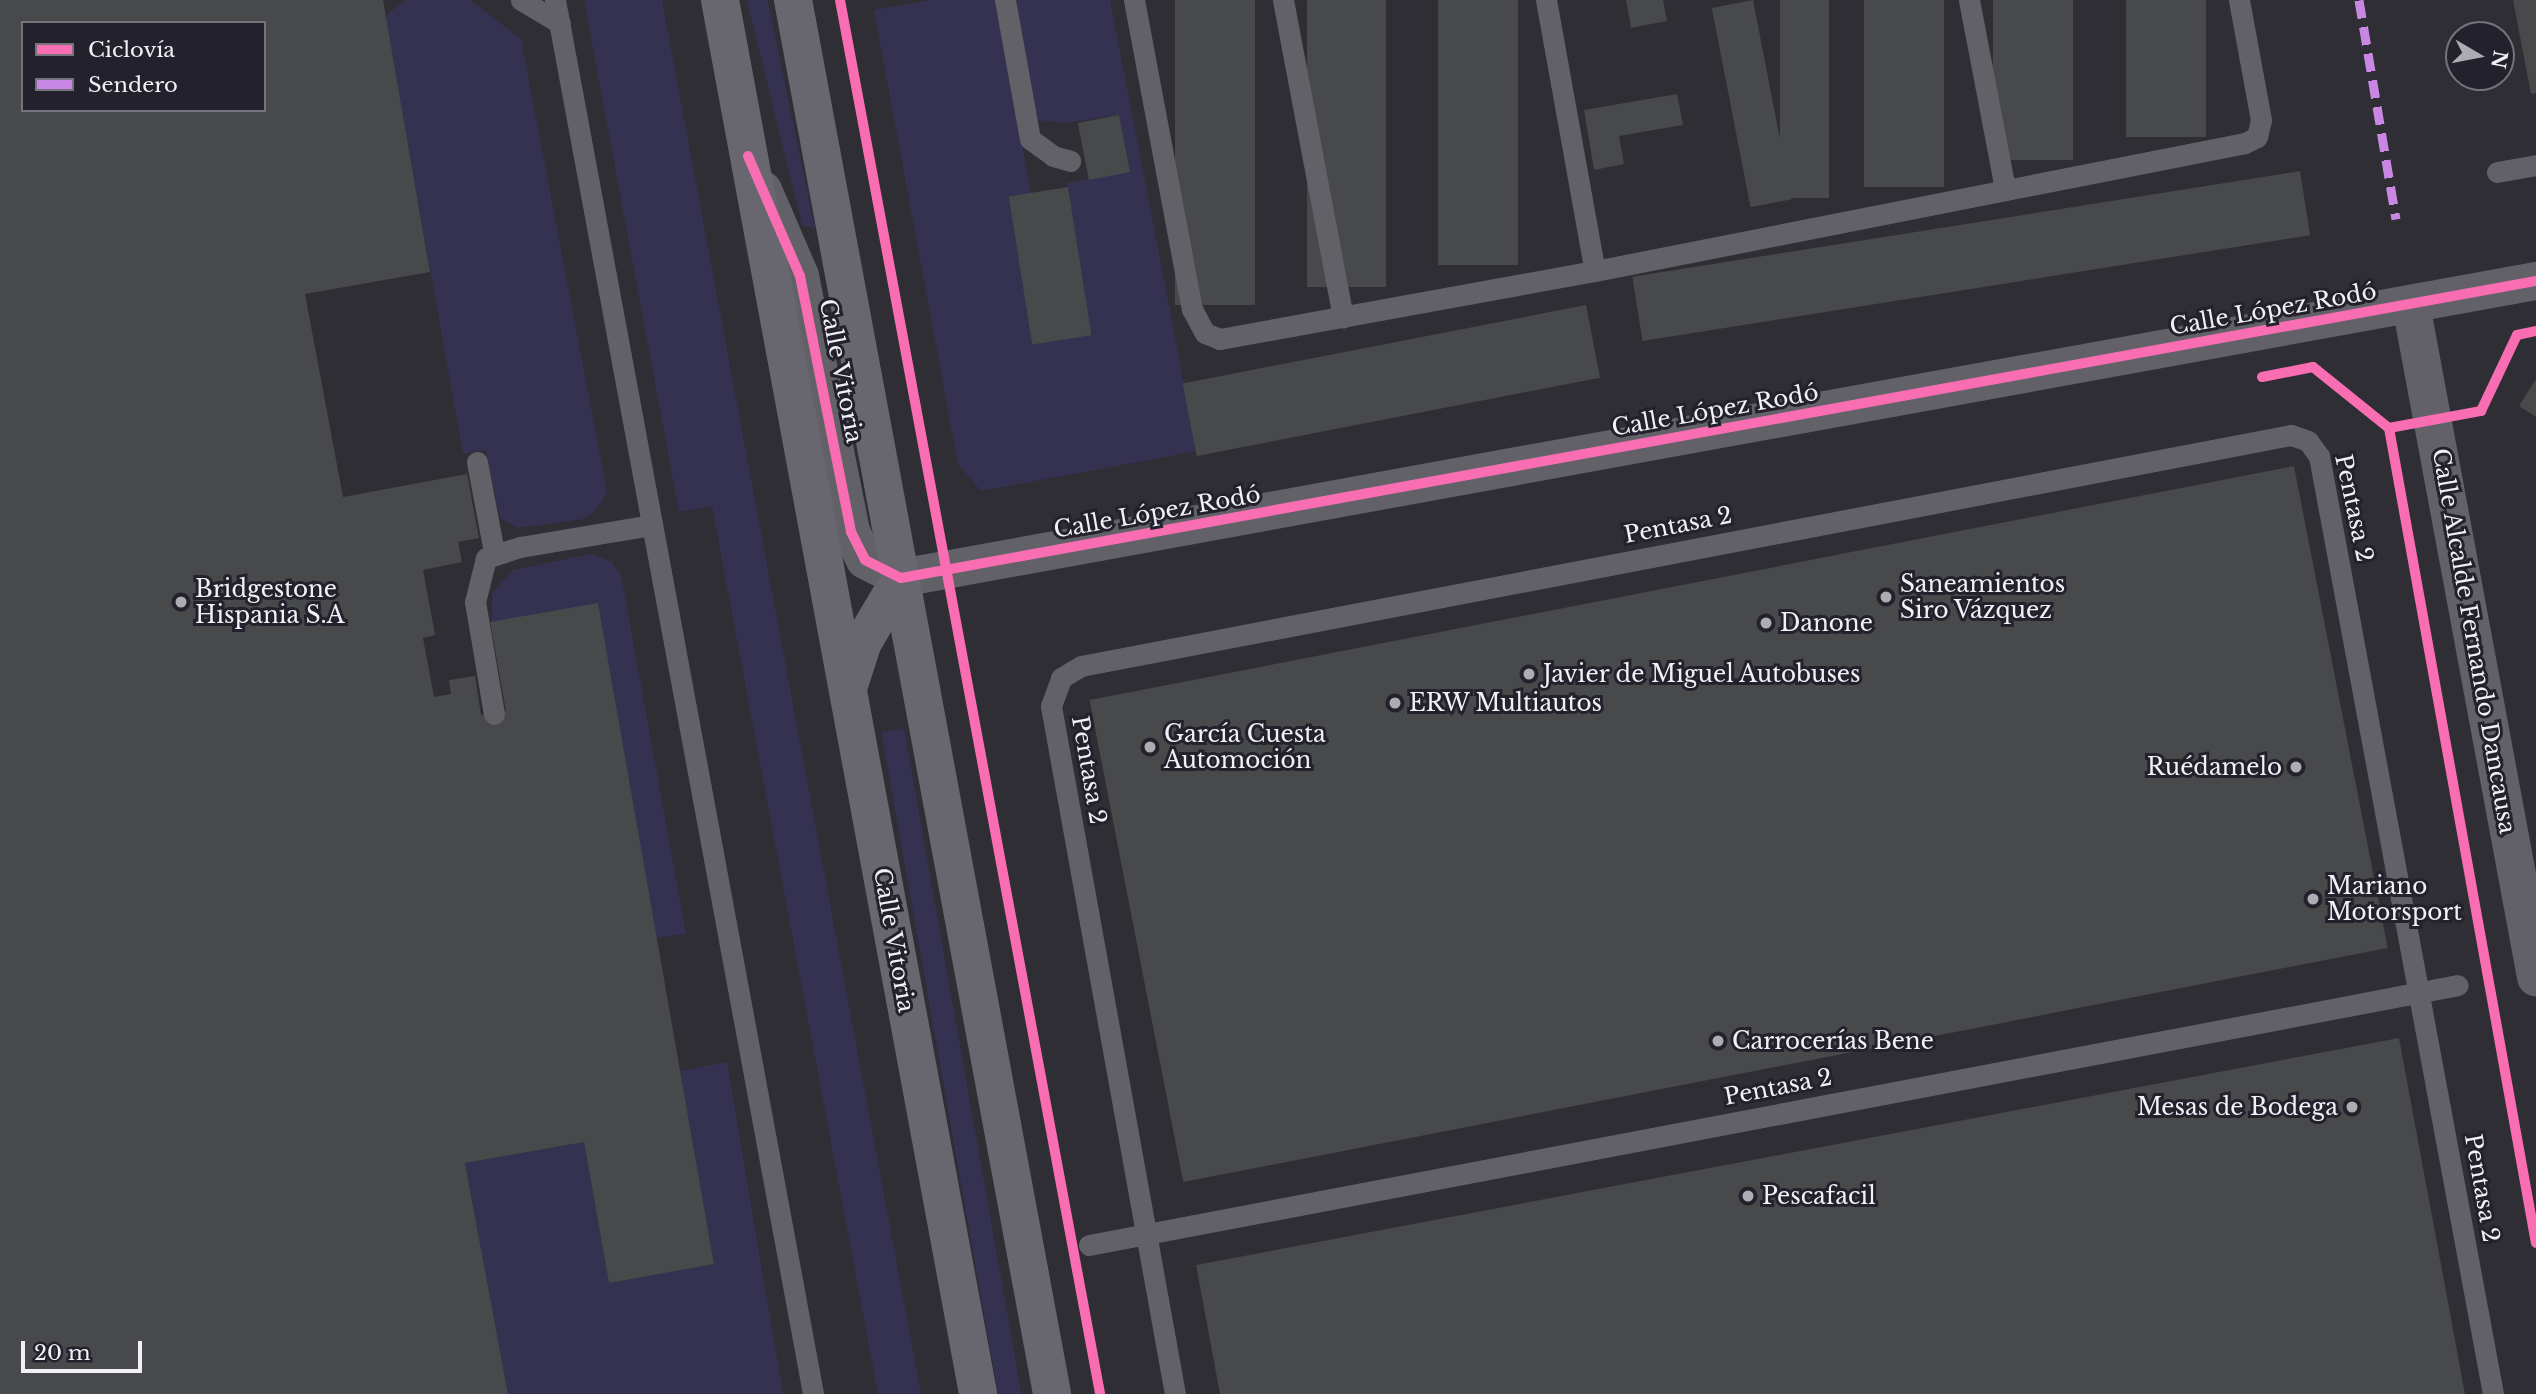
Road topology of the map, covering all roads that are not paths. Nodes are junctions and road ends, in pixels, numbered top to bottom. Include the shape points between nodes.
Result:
1 (521, 0) edge
2 (555, 0) edge
3 (720, 0) edge
4 (785, 0) edge
5 (793, 0) edge
6 (1005, 0) edge
7 (1134, 0) edge
8 (1283, 0) edge
9 (1546, 0) edge
10 (1969, 0) edge
11 (2239, 0) edge
12 (560, 23) junction
13 (802, 46) junction
14 (748, 156) junction
15 (1070, 161) dead end
16 (2536, 165) edge
17 (2497, 172) dead end
18 (2005, 188) junction
19 (1595, 271) junction
20 (2536, 281) edge
21 (2411, 305) junction
22 (1343, 317) junction
23 (477, 462) dead end
24 (652, 525) junction
25 (494, 552) junction
26 (901, 578) junction
27 (848, 689) junction
28 (494, 714) dead end
29 (2536, 977) edge
30 (2459, 985) dead end
31 (2420, 992) junction
32 (1146, 1234) junction
33 (1089, 1245) dead end
34 (813, 1394) edge
35 (978, 1394) edge
36 (1052, 1394) edge
37 (1175, 1394) edge
38 (2493, 1394) edge

1 - 12 lane
2 - 12 lane
3 - 14 highway, Calle Vitoria
4 - 13 lane
5 - 13 highway, Calle Vitoria
6 - 15 lane via 1030,139 1053,156
7 - 22 lane via 1192,309 1205,333 1220,340
8 - 22 lane
9 - 19 lane
10 - 18 lane
11 - 18 lane via 2261,120 2257,137
12 - 24 lane
13 - 26 highway, Calle Vitoria
14 - 26 street, Calle Vitoria via 800,276 851,532 865,560
14 - 27 highway, Calle Vitoria
16 - 17 lane
18 - 19 lane
19 - 22 lane
20 - 21 street, Calle López Rodó
21 - 26 street, Calle López Rodó
21 - 29 street, Calle Alcalde Fernando Dancausa
23 - 25 lane
24 - 25 lane
24 - 34 lane
25 - 28 lane via 479,575 475,601
26 - 27 highway via 863,642
26 - 36 highway, Calle Vitoria
27 - 35 highway, Calle Vitoria
30 - 31 lane, Pentasa 2
31 - 32 lane, Pentasa 2
31 - 32 lane, Pentasa 2 via 2319,456 2308,441 2291,435 1081,666 1061,678 1051,705
31 - 38 lane, Pentasa 2
32 - 33 lane, Pentasa 2
32 - 37 lane, Pentasa 2

